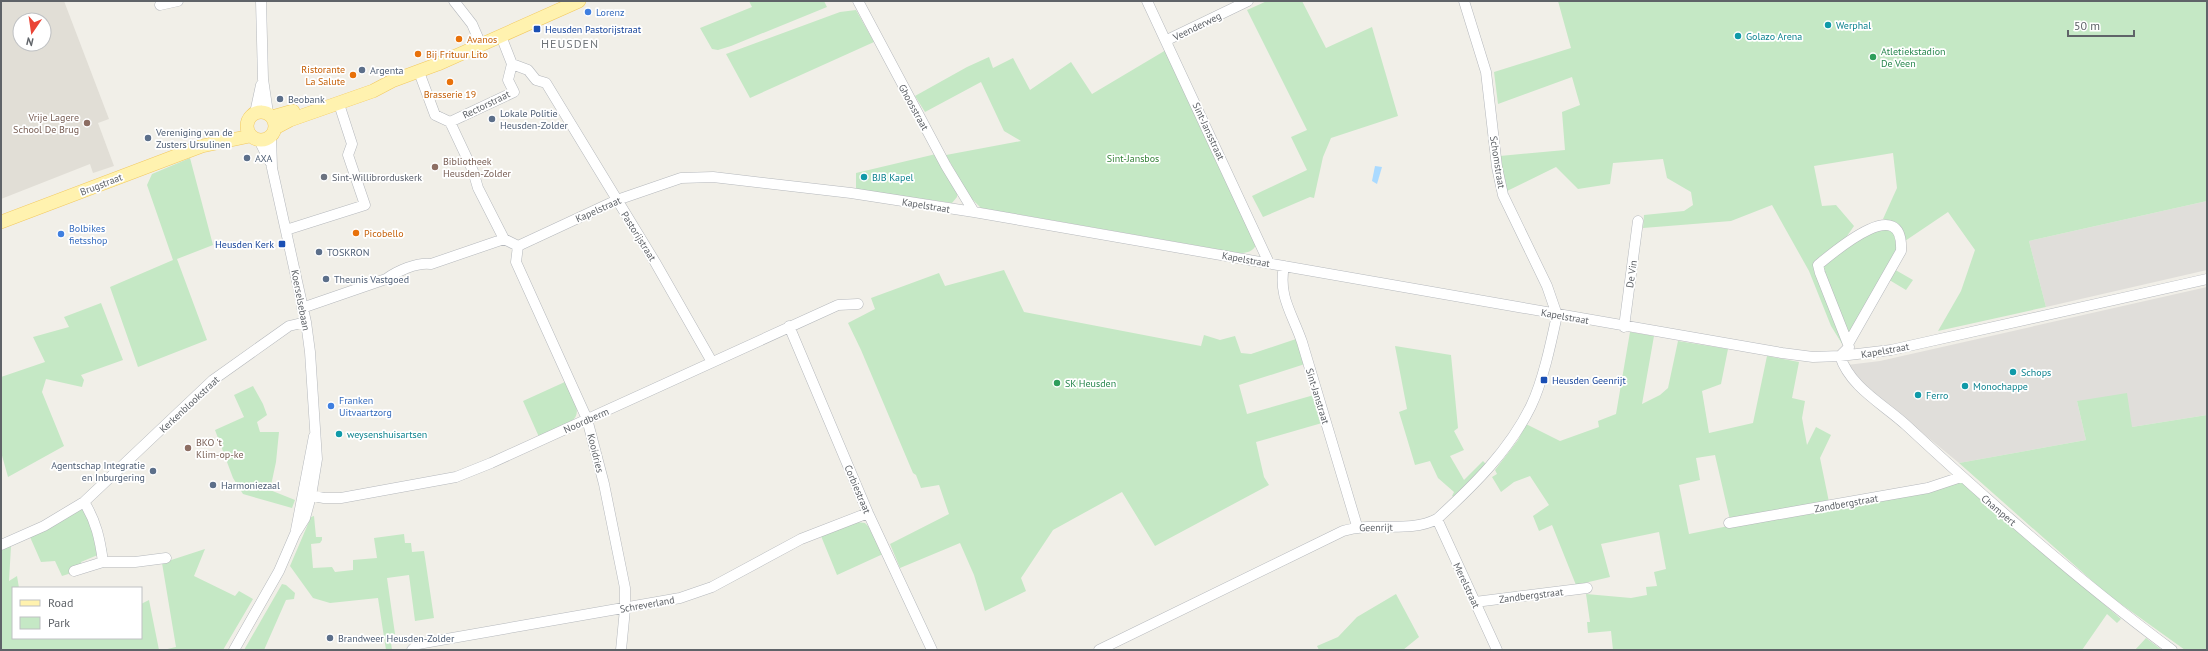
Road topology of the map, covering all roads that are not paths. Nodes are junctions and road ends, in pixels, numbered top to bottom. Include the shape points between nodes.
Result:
1 (178, 1) edge
2 (261, 1) edge
3 (454, 1) edge
4 (579, 1) edge
5 (858, 1) edge
6 (1147, 1) edge
7 (1248, 1) edge
8 (1464, 1) edge
9 (160, 5) dead end
10 (501, 36) junction
11 (1167, 40) junction
12 (481, 45) junction
13 (512, 64) junction
14 (419, 72) junction
15 (392, 81) junction
16 (340, 109) junction
17 (450, 122) junction
18 (262, 126) junction
19 (617, 200) junction
20 (974, 212) junction
21 (1638, 221) dead end
22 (1, 222) edge
23 (286, 230) junction
24 (504, 238) junction
25 (518, 246) junction
26 (1269, 263) junction
27 (1284, 266) junction
28 (2207, 279) edge
29 (858, 304) dead end
30 (302, 308) junction
31 (1557, 315) junction
32 (306, 322) junction
33 (789, 326) junction
34 (1624, 327) junction
35 (1848, 344) junction
36 (1840, 356) junction
37 (712, 362) junction
38 (587, 419) junction
39 (1961, 477) junction
40 (307, 495) junction
41 (84, 502) junction
42 (868, 513) junction
43 (1437, 519) junction
44 (1729, 523) dead end
45 (1357, 526) junction
46 (1, 545) edge
47 (166, 558) dead end
48 (103, 562) junction
49 (74, 572) dead end
50 (1586, 588) dead end
51 (1475, 602) junction
52 (625, 609) junction
53 (234, 650) edge
54 (412, 650) edge
55 (621, 650) edge
56 (932, 650) edge
57 (1099, 650) edge
58 (1497, 650) edge
59 (2172, 650) edge

1 - 9 street
2 - 18 street, Koerselsebaan
3 - 12 street via 472,24
4 - 10 main road
5 - 20 street, Ghoosstraat via 946,166
6 - 11 street, Sint-Jansstraat
7 - 11 street, Veenderweg
8 - 31 street, Schomstraat via 1486,72 1497,167 1503,196 1547,286
10 - 12 main road
10 - 13 street, Rectorstraat
11 - 26 street, Sint-Jansstraat
12 - 14 main road
13 - 17 street, Rectorstraat via 508,80 514,92
13 - 19 street, Pastorijstraat via 528,70 536,80 546,83
14 - 15 main road
14 - 17 street via 435,115
15 - 16 main road
15 - 18 main road via 371,84
16 - 18 main road
16 - 23 street via 352,144 348,156 365,205
17 - 24 street via 473,171 478,188
18 - 22 main road, Brugstraat
18 - 23 street, Koerselsebaan
19 - 20 street, Kapelstraat via 681,178 713,177 852,193
19 - 25 street, Kapelstraat
19 - 37 street, Pastorijstraat
20 - 26 street, Kapelstraat
21 - 34 street, De Vin
23 - 30 street, Koerselsebaan
24 - 25 street
24 - 30 street via 431,264 424,263
25 - 38 street, Kooidries via 516,262
26 - 27 street, Kapelstraat
27 - 31 street, Kapelstraat
27 - 45 street, Sint-Janstraat via 1282,293 1302,342
28 - 36 street, Kapelstraat via 1892,350
29 - 33 street, Noordberm via 838,305
30 - 32 street, Koerselsebaan
31 - 34 street, Kapelstraat
31 - 43 street, Geenrijt via 1532,404 1516,434 1494,462
32 - 40 street, Koerselsebaan via 314,397 314,434
32 - 41 street, Kerkenblookstraat via 289,326 213,380
33 - 37 street, Noordberm
33 - 42 street, Corbiestraat
34 - 36 street, Kapelstraat via 1782,353 1813,357
35 - 35 street via 1818,265 1844,243 1878,225 1887,224 1896,229 1901,251
35 - 36 street via 1849,347
36 - 39 street, Champert via 1844,369 1854,381 1905,424
37 - 38 street, Noordberm
38 - 40 street, Noordberm via 491,463 456,476 341,498
38 - 52 street, Kooidries via 604,484 625,588
39 - 44 street, Zandbergstraat via 1928,488
39 - 59 street, Champert via 2121,612
40 - 53 street, Koerselsebaan via 295,534 279,571
41 - 46 street, Kerkenblookstraat via 44,526
41 - 48 street via 98,529
42 - 52 street, Schreverland via 801,539 712,587 680,598
42 - 56 street, Corbiestraat
43 - 45 street, Geenrijt via 1414,527
43 - 51 street, Merelstraat
45 - 57 street, Geenrijt
47 - 48 street via 135,562
48 - 49 street
50 - 51 street, Zandbergstraat
51 - 58 street, Merelstraat
52 - 54 street, Schreverland via 418,644
52 - 55 street, Kooidries

